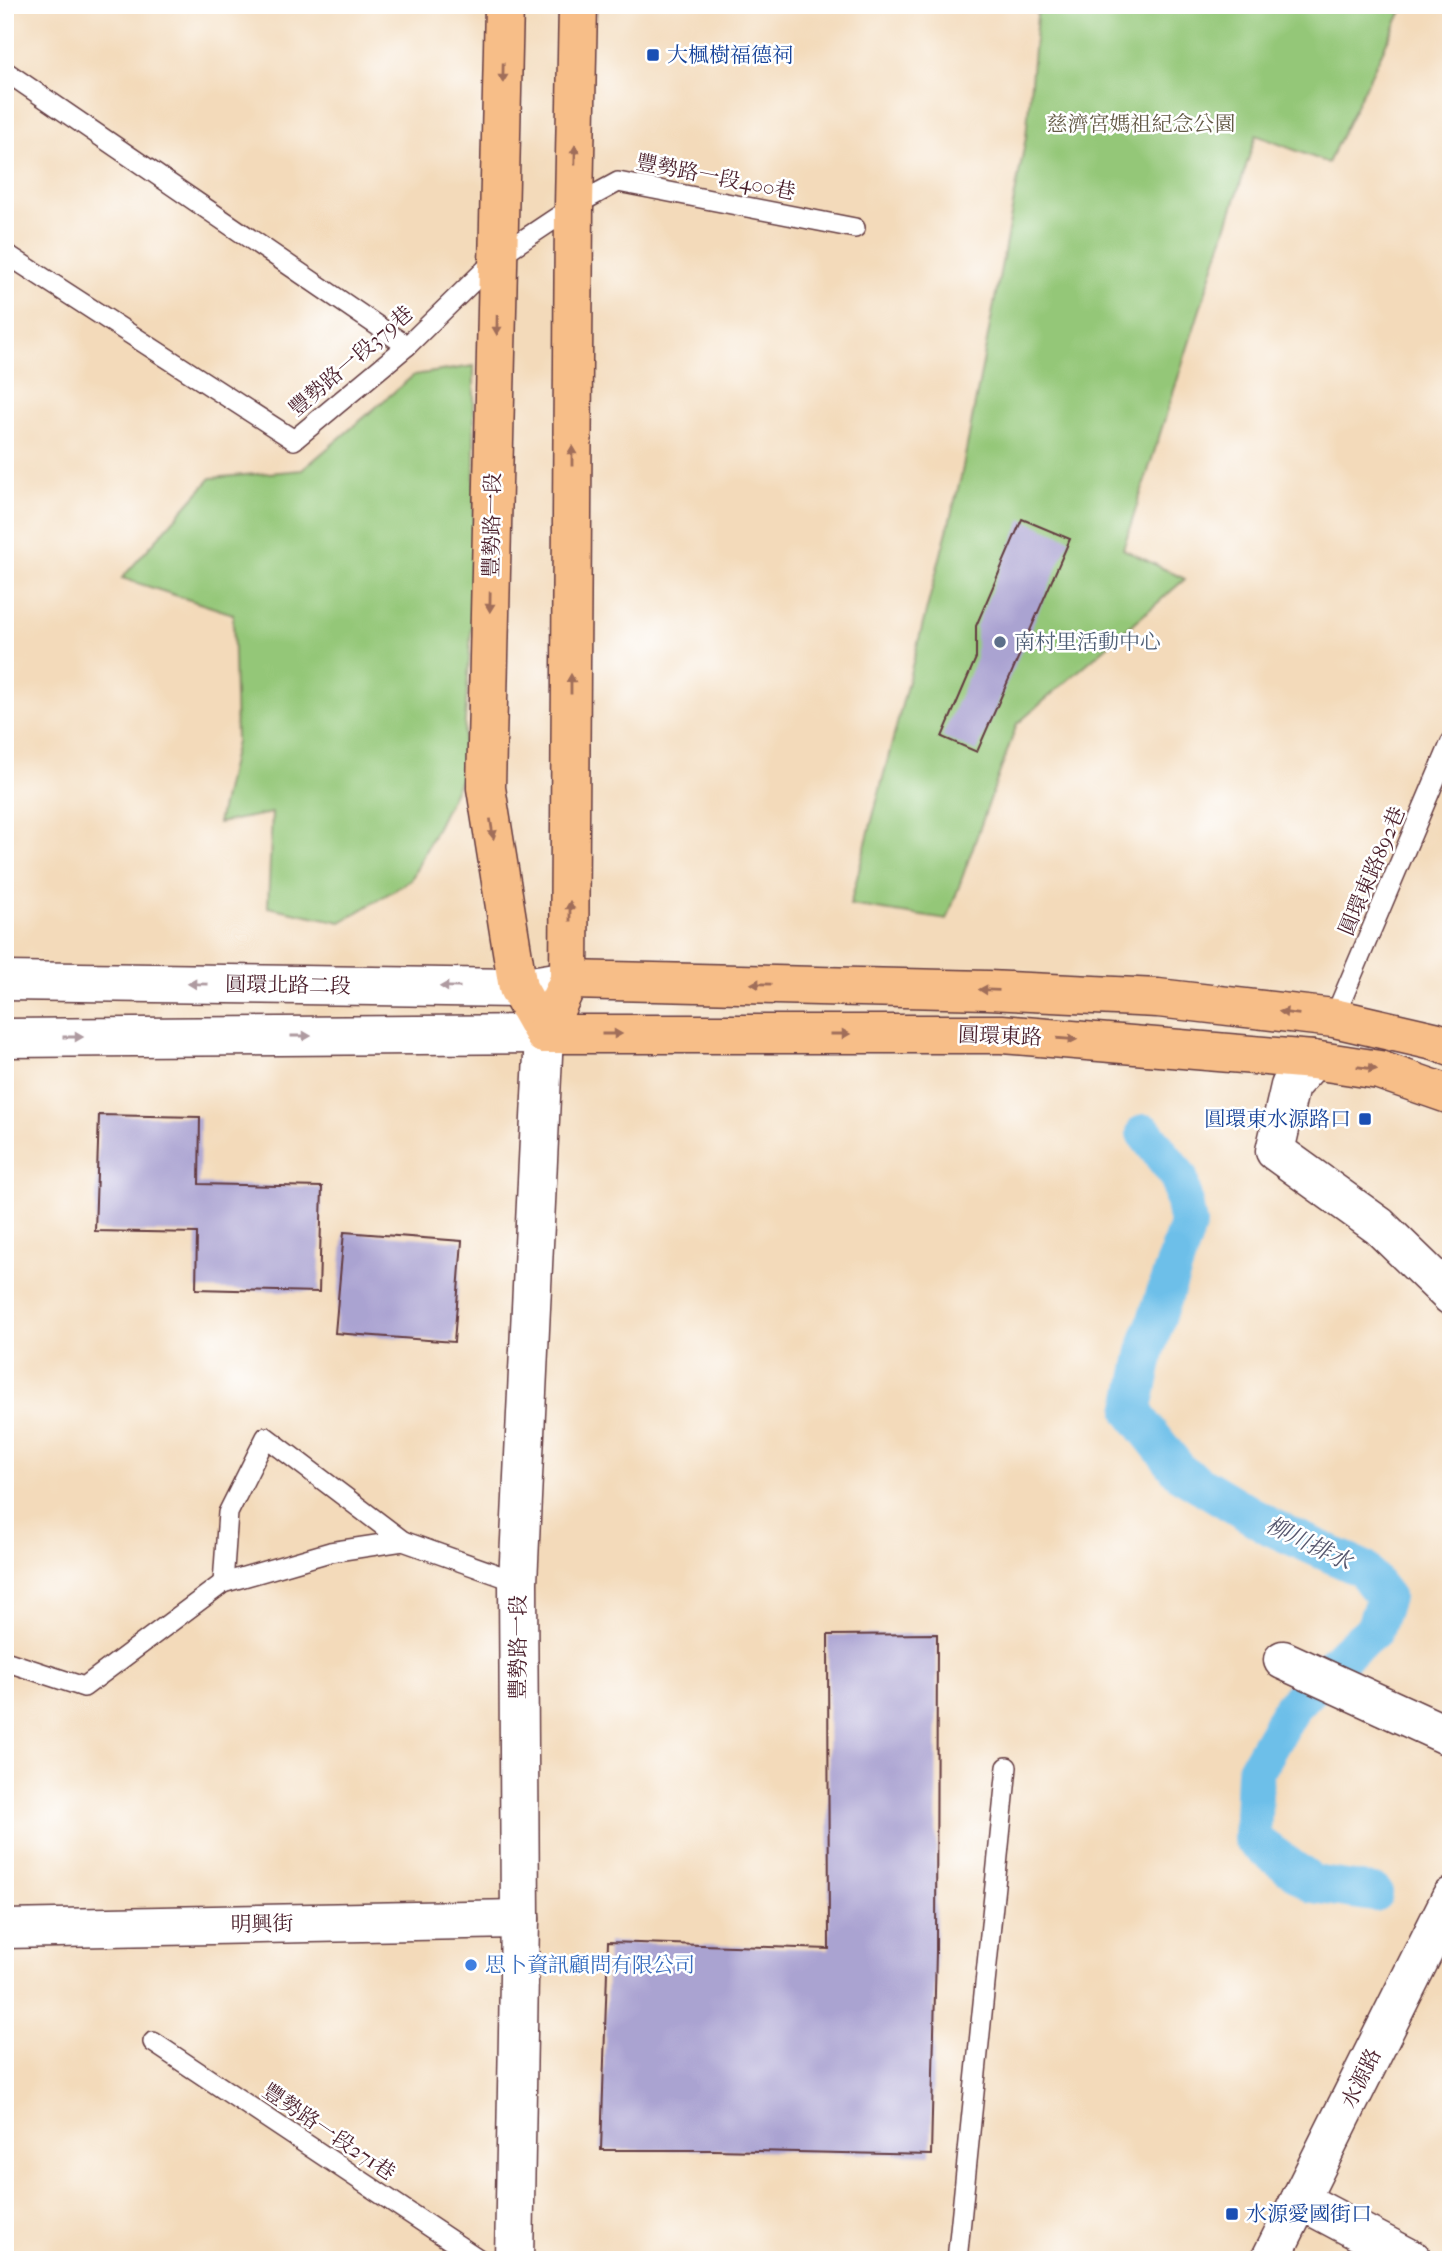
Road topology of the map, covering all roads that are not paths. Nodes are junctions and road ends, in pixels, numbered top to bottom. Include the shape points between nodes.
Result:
1 (504, 5) edge
2 (578, 5) edge
3 (5, 71) edge
4 (573, 206) junction
5 (855, 228) dead end
6 (5, 253) edge
7 (499, 256) junction
8 (407, 346) junction
9 (1451, 742) edge
10 (569, 979) junction
11 (5, 981) edge
12 (518, 988) junction
13 (1335, 1018) junction
14 (544, 1034) junction
15 (5, 1038) edge
16 (1451, 1047) edge
17 (1313, 1060) junction
18 (1451, 1095) edge
19 (1451, 1296) edge
20 (403, 1541) junction
21 (518, 1582) junction
22 (223, 1583) junction
23 (1283, 1660) dead end
24 (5, 1661) edge
25 (1451, 1737) edge
26 (1007, 1767) dead end
27 (1451, 1897) edge
28 (520, 1919) junction
29 (5, 1928) edge
30 (153, 2042) dead end
31 (1300, 2200) junction
32 (480, 2260) edge
33 (514, 2260) edge
34 (957, 2260) edge
35 (1270, 2260) edge
36 (1413, 2260) edge

1 -> 7 main road, 豐勢路一段
4 -> 2 main road, 豐勢路一段
3 - 8 lane
4 - 5 lane, 豐勢路一段400巷 via 618,181
4 - 7 lane, 豐勢路一段379巷
10 -> 4 main road, 豐勢路一段
6 - 8 lane, 豐勢路一段379巷 via 294,440
7 - 8 lane, 豐勢路一段379巷
7 -> 12 main road, 豐勢路一段 via 486,788
9 - 13 lane, 圓環東路892巷
10 - 12 street, 圓環北路二段
13 -> 10 main road via 1158,998
10 - 14 main road, 豐勢路一段
12 -> 11 street, 圓環北路二段
12 - 14 main road, 豐勢路一段
13 - 16 main road
15 -> 14 street
14 -> 17 main road, 圓環東路 via 1002,1034
14 - 21 street, 豐勢路一段
17 -> 18 main road, 圓環東路 via 1379,1070
17 - 19 street via 1290,1086 1275,1151 1379,1226
20 - 21 lane
20 - 22 lane via 330,1552
20 - 22 lane via 266,1437 228,1513
21 - 28 street, 豐勢路一段
22 - 24 lane via 84,1687
23 - 25 street
26 - 34 lane
27 - 31 street, 水源路
28 - 29 street, 明興街
28 - 33 street, 豐勢路一段
30 - 32 lane, 豐勢路一段271巷
31 - 35 street, 水源路
31 - 36 street

